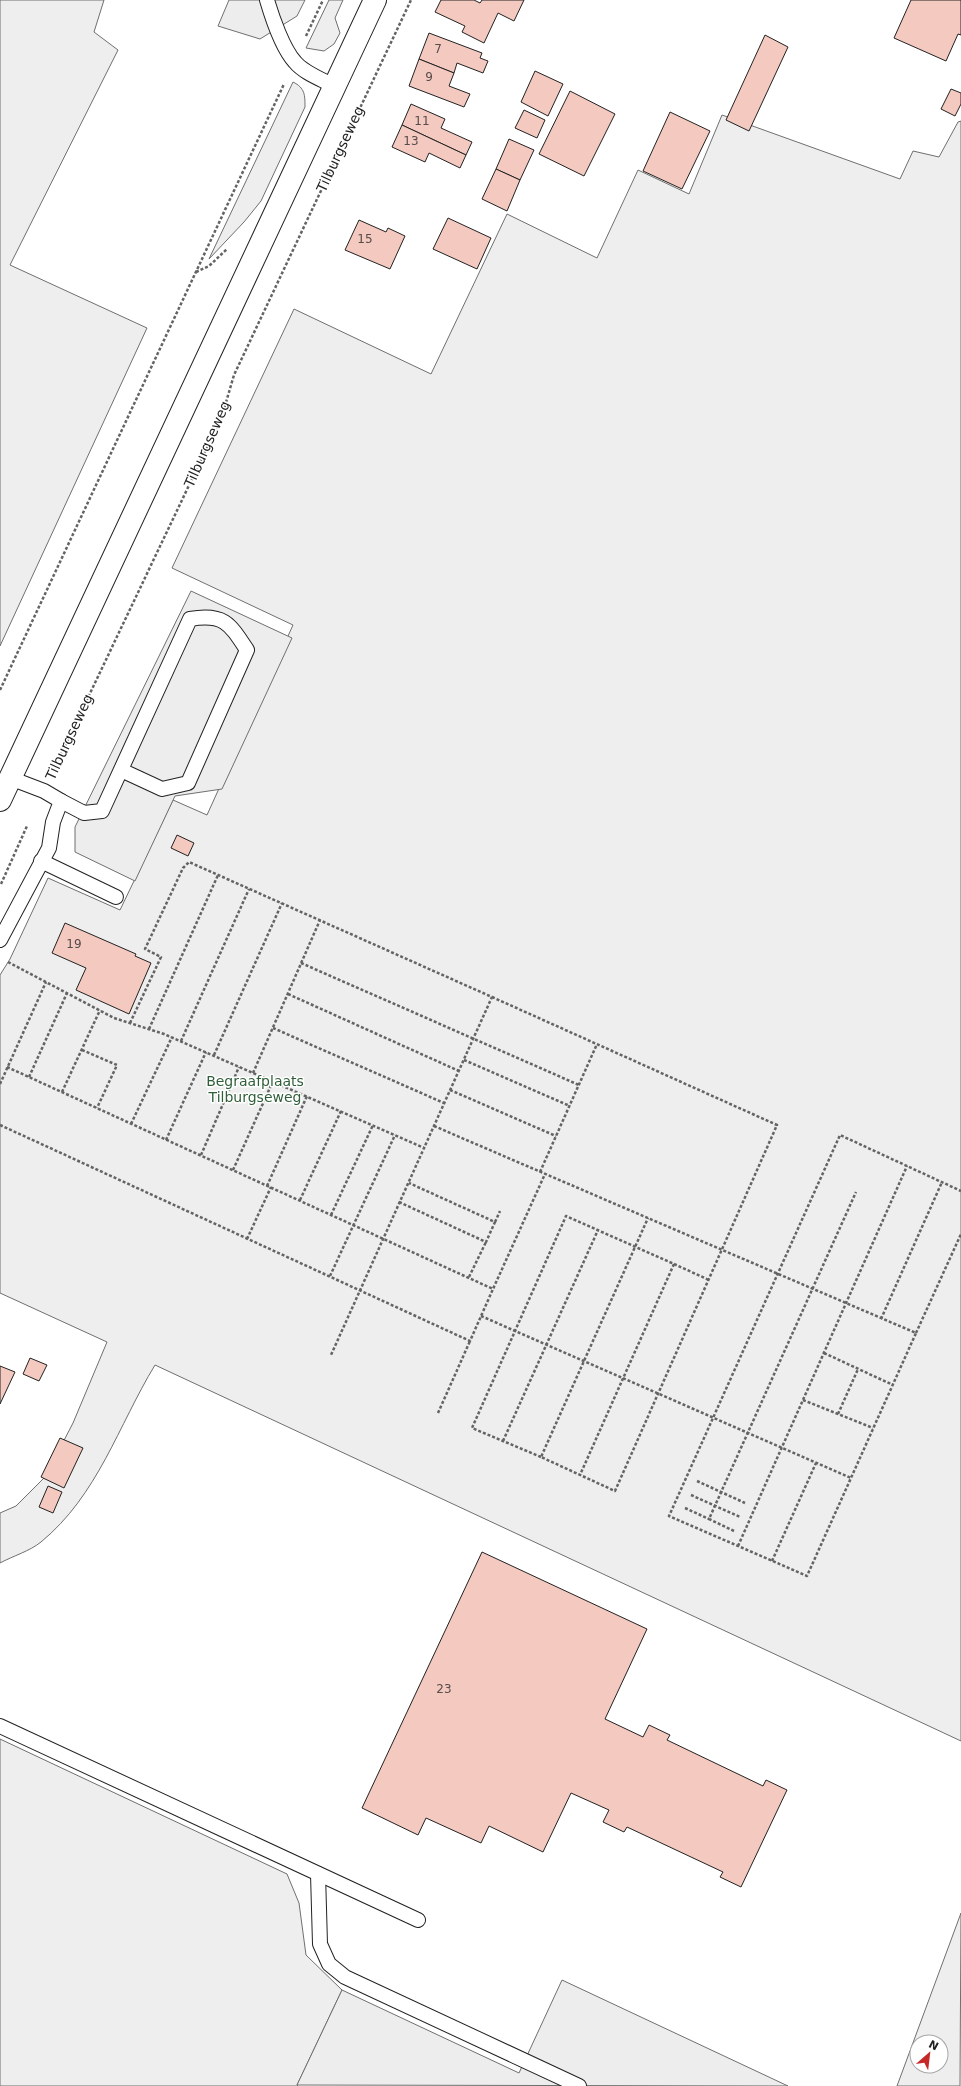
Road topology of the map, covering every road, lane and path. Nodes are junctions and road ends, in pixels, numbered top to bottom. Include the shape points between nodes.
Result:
1 (267, 0) edge
2 (323, 0) edge
3 (375, 0) edge
4 (411, 0) edge
5 (294, 62) junction
6 (334, 86) junction
7 (0, 690) edge
8 (121, 770) junction
9 (10, 778) junction
10 (44, 791) junction
11 (0, 800) edge
12 (61, 800) junction
13 (42, 861) junction
14 (218, 875) junction
15 (0, 886) edge
16 (249, 889) junction
17 (116, 897) dead end
18 (282, 903) junction
19 (320, 920) junction
20 (0, 940) edge
21 (6, 962) dead end
22 (301, 963) junction
23 (46, 982) junction
24 (67, 993) junction
25 (288, 994) junction
26 (492, 997) junction
27 (100, 1010) junction
28 (130, 1023) junction
29 (273, 1028) junction
30 (149, 1029) junction
31 (172, 1037) junction
32 (473, 1040) junction
33 (182, 1041) junction
34 (597, 1044) junction
35 (82, 1050) junction
36 (206, 1052) junction
37 (214, 1055) junction
38 (464, 1060) junction
39 (239, 1066) junction
40 (7, 1067) junction
41 (459, 1070) junction
42 (253, 1073) junction
43 (28, 1077) junction
44 (273, 1081) junction
45 (0, 1084) edge
46 (579, 1085) junction
47 (450, 1090) junction
48 (62, 1092) junction
49 (307, 1096) junction
50 (444, 1103) junction
51 (570, 1106) junction
52 (97, 1108) junction
53 (340, 1111) junction
54 (131, 1124) junction
55 (0, 1125) edge
56 (373, 1125) junction
57 (434, 1126) junction
58 (395, 1135) junction
59 (556, 1136) junction
60 (166, 1140) junction
61 (424, 1148) junction
62 (200, 1155) junction
63 (907, 1166) junction
64 (233, 1170) junction
65 (540, 1172) junction
66 (545, 1174) junction
67 (409, 1182) junction
68 (942, 1182) junction
69 (267, 1186) junction
70 (271, 1187) junction
71 (961, 1191) edge
72 (856, 1192) dead end
73 (300, 1200) junction
74 (399, 1202) junction
75 (500, 1211) dead end
76 (331, 1214) junction
77 (648, 1218) junction
78 (495, 1222) junction
79 (354, 1226) junction
80 (598, 1230) junction
81 (961, 1234) edge
82 (247, 1238) junction
83 (383, 1239) junction
84 (486, 1242) junction
85 (635, 1246) junction
86 (722, 1250) junction
87 (674, 1264) junction
88 (777, 1274) junction
89 (330, 1277) junction
90 (468, 1278) junction
91 (709, 1280) junction
92 (493, 1289) junction
93 (812, 1289) junction
94 (360, 1290) junction
95 (846, 1304) junction
96 (481, 1316) junction
97 (881, 1318) junction
98 (514, 1331) junction
99 (916, 1333) junction
100 (470, 1341) junction
101 (546, 1345) junction
102 (824, 1353) junction
103 (331, 1355) dead end
104 (584, 1361) junction
105 (858, 1369) junction
106 (622, 1378) junction
107 (893, 1385) junction
108 (658, 1394) junction
109 (803, 1400) junction
110 (438, 1413) dead end
111 (838, 1414) junction
112 (713, 1418) junction
113 (873, 1428) junction
114 (748, 1434) junction
115 (503, 1441) junction
116 (782, 1448) junction
117 (541, 1457) junction
118 (816, 1463) junction
119 (580, 1475) junction
120 (851, 1478) junction
121 (697, 1481) dead end
122 (721, 1492) junction
123 (691, 1495) dead end
124 (746, 1503) dead end
125 (715, 1506) junction
126 (685, 1508) dead end
127 (740, 1517) dead end
128 (709, 1519) junction
129 (734, 1531) dead end
130 (738, 1546) junction
131 (772, 1561) junction
132 (0, 1726) edge
133 (318, 1874) junction
134 (418, 1920) dead end
135 (579, 2086) edge

1 - 5 lane via 276,26
2 - 5 path
3 - 6 street
4 - 10 path, Tilburgseweg via 234,375 222,416
5 - 6 lane
5 - 7 path
6 - 9 street
8 - 8 lane via 190,620 208,616 231,626 248,650 188,783 162,789
8 - 12 lane via 102,811 84,813
9 - 10 lane
9 - 11 street
10 - 12 lane
10 - 15 path, Tilburgseweg
12 - 13 lane via 49,848
13 - 17 lane
13 - 20 lane
14 - 16 path
14 - 28 path via 189,862 183,868 146,949 161,957
14 - 30 path
16 - 18 path
16 - 33 path
18 - 19 path
18 - 37 path
19 - 22 path
19 - 26 path
21 - 23 path
22 - 25 path
22 - 32 path
23 - 24 path
23 - 40 path
24 - 27 path
24 - 43 path
25 - 29 path
25 - 41 path
26 - 32 path
26 - 34 path
27 - 28 path
27 - 35 path
28 - 30 path
29 - 42 path
29 - 50 path
30 - 31 path
31 - 33 path
31 - 54 path
32 - 38 path
32 - 46 path
33 - 36 path
34 - 46 path
34 - 86 path via 777,1125
35 - 48 path
35 - 52 path via 117,1065
36 - 37 path
36 - 60 path
37 - 39 path
38 - 41 path
38 - 51 path
39 - 42 path
39 - 62 path
40 - 43 path
40 - 45 path
41 - 47 path
42 - 44 path
43 - 48 path
44 - 49 path
44 - 64 path
46 - 51 path
47 - 50 path
47 - 59 path
48 - 52 path
49 - 53 path
49 - 69 path
50 - 57 path
51 - 59 path
52 - 54 path
53 - 56 path
53 - 73 path
54 - 60 path
55 - 82 path
56 - 58 path
56 - 76 path
57 - 61 path
57 - 65 path
58 - 61 path
58 - 79 path
59 - 65 path
60 - 62 path
61 - 67 path
62 - 64 path
63 - 68 path
63 - 88 path via 840,1135
63 - 95 path
64 - 69 path
65 - 66 path
66 - 77 path
66 - 92 path
67 - 74 path
67 - 78 path
68 - 71 path
68 - 97 path
69 - 70 path
70 - 73 path
70 - 82 path
72 - 93 path
73 - 76 path
74 - 83 path
74 - 84 path
75 - 78 path
76 - 79 path
77 - 85 path
77 - 86 path
78 - 84 path
79 - 83 path
79 - 89 path
80 - 85 path
80 - 98 path via 566,1216
80 - 101 path
81 - 99 path
82 - 89 path
83 - 90 path
83 - 94 path
84 - 90 path
85 - 87 path
85 - 104 path
86 - 88 path
86 - 91 path
87 - 91 path
87 - 106 path
88 - 93 path
88 - 112 path
89 - 94 path
90 - 92 path
91 - 108 path
92 - 96 path
93 - 95 path
93 - 114 path
94 - 100 path
94 - 103 path
95 - 97 path
95 - 102 path
96 - 98 path
96 - 100 path
97 - 99 path
98 - 101 path
98 - 115 path via 472,1428
99 - 107 path
100 - 110 path
101 - 104 path
101 - 115 path
102 - 105 path
102 - 109 path
104 - 106 path
104 - 117 path
105 - 107 path
105 - 111 path
106 - 108 path
106 - 119 path
107 - 113 path
108 - 112 path
108 - 119 path via 615,1491
109 - 111 path
109 - 116 path
111 - 113 path
112 - 114 path
112 - 130 path via 669,1516
113 - 120 path
114 - 116 path
114 - 122 path
115 - 117 path
116 - 118 path
116 - 130 path
117 - 119 path
118 - 120 path
118 - 131 path
120 - 131 path via 807,1576
121 - 122 path
122 - 124 path
122 - 125 path
123 - 125 path
125 - 127 path
125 - 128 path
126 - 128 path
128 - 129 path
130 - 131 path
132 - 133 lane
133 - 134 lane
133 - 135 lane via 320,1944 329,1964 344,1977

